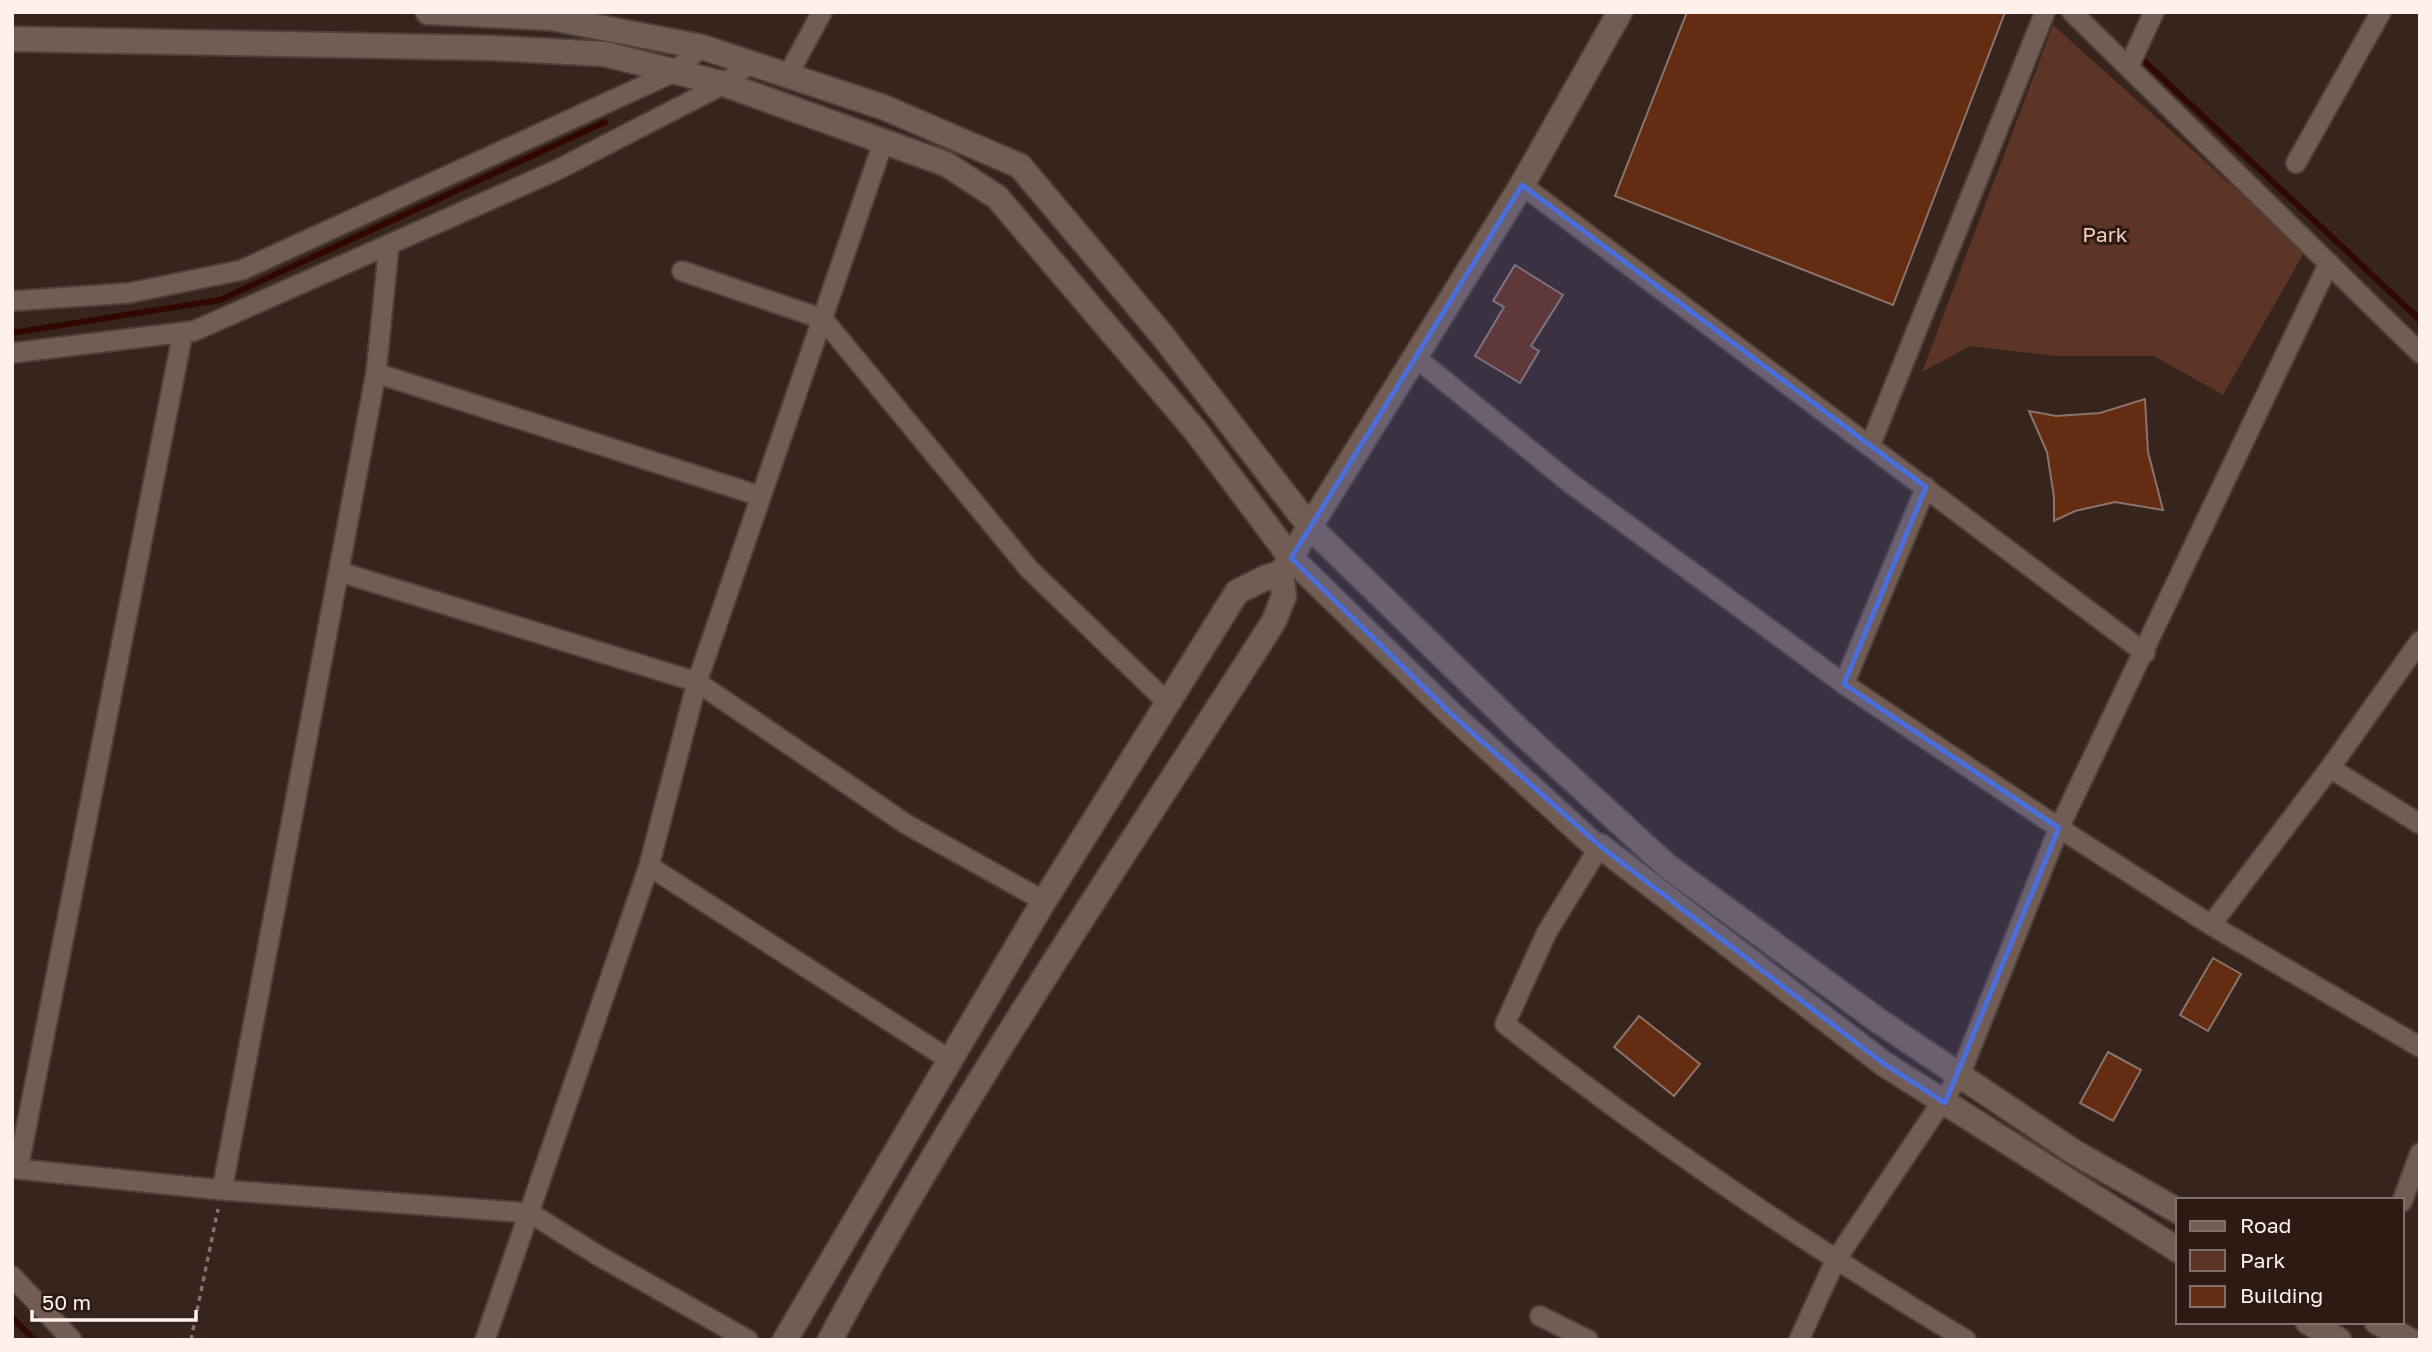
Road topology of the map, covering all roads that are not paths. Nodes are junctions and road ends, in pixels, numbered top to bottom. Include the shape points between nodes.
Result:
1 (428, 12) edge
2 (822, 12) edge
3 (1620, 12) edge
4 (2045, 12) edge
5 (2072, 12) edge
6 (2154, 12) edge
7 (2381, 12) edge
8 (12, 39) edge
9 (702, 47) junction
10 (750, 63) junction
11 (2129, 66) junction
12 (674, 72) junction
13 (788, 75) junction
14 (724, 84) junction
15 (778, 103) junction
16 (884, 140) junction
17 (2296, 163) dead end
18 (1522, 185) junction
19 (389, 245) junction
20 (2329, 263) junction
21 (682, 271) dead end
22 (12, 301) edge
23 (823, 318) junction
24 (183, 332) junction
25 (2418, 349) edge
26 (12, 353) edge
27 (1415, 357) junction
28 (376, 373) junction
29 (1870, 446) junction
30 (1926, 487) junction
31 (761, 496) junction
32 (1310, 527) junction
33 (1286, 566) junction
34 (340, 572) junction
35 (2420, 640) edge
36 (2145, 653) junction
37 (696, 682) junction
38 (1844, 684) junction
39 (1169, 704) junction
40 (2330, 768) junction
41 (2420, 824) edge
42 (2059, 828) junction
43 (1600, 846) junction
44 (649, 866) junction
45 (1044, 901) junction
46 (2211, 925) junction
47 (2420, 1047) edge
48 (950, 1060) junction
49 (1960, 1075) junction
50 (1945, 1102) junction
51 (2420, 1153) edge
52 (222, 1190) junction
53 (2403, 1198) edge
54 (2176, 1211) edge
55 (530, 1213) junction
56 (2176, 1249) edge
57 (1835, 1261) junction
58 (12, 1276) edge
59 (1540, 1316) dead end
60 (2311, 1324) edge
61 (2381, 1324) edge
62 (72, 1340) edge
63 (485, 1340) edge
64 (748, 1340) edge
65 (785, 1340) edge
66 (830, 1340) edge
67 (1588, 1340) edge
68 (1799, 1340) edge
69 (1966, 1340) edge
70 (2339, 1340) edge
71 (2409, 1340) edge

1 - 9 street via 551,18
2 - 13 street
3 - 18 street
4 - 29 street
5 - 11 street
6 - 11 street
7 - 17 street
8 - 12 street via 492,48 605,54
9 - 10 street
9 - 12 street
10 - 13 street
10 - 14 street
11 - 20 street
12 - 14 street
12 - 22 street via 242,270 129,293
13 - 15 street
13 - 32 street via 883,107 1020,166 1162,335
14 - 15 street
14 - 19 street via 557,170
15 - 16 street
16 - 23 street
16 - 33 street via 946,164 997,197 1195,430
18 - 27 street
18 - 29 street
19 - 24 street
19 - 28 street
20 - 25 street
20 - 36 street
21 - 23 street
23 - 31 street
23 - 39 street via 1029,569
24 - 26 street
24 - 52 street via 18,1169
27 - 32 street
27 - 38 street via 1569,482
28 - 31 street
28 - 34 street
29 - 30 street
30 - 36 street
30 - 38 street
31 - 37 street
32 - 33 street
32 - 49 street via 1667,866
33 - 39 street via 1237,592
33 - 43 street
33 - 66 street via 1284,596 1274,621 983,1077 881,1245
34 - 37 street
34 - 52 street
35 - 40 street
36 - 42 street
37 - 44 street
37 - 45 street via 906,824
38 - 42 street
39 - 45 street
40 - 41 street
40 - 46 street
42 - 46 street
42 - 49 street
43 - 50 street via 1884,1064
43 - 57 street via 1547,932 1505,1024 1602,1101
44 - 48 street
44 - 55 street
45 - 48 street
46 - 47 street
48 - 65 street
49 - 50 street
49 - 54 street via 2074,1152
50 - 56 street
50 - 57 street
51 - 53 street
52 - 55 street
55 - 63 street
55 - 64 street
57 - 68 street
57 - 69 street
58 - 62 street
59 - 67 street
60 - 70 street
61 - 71 street

